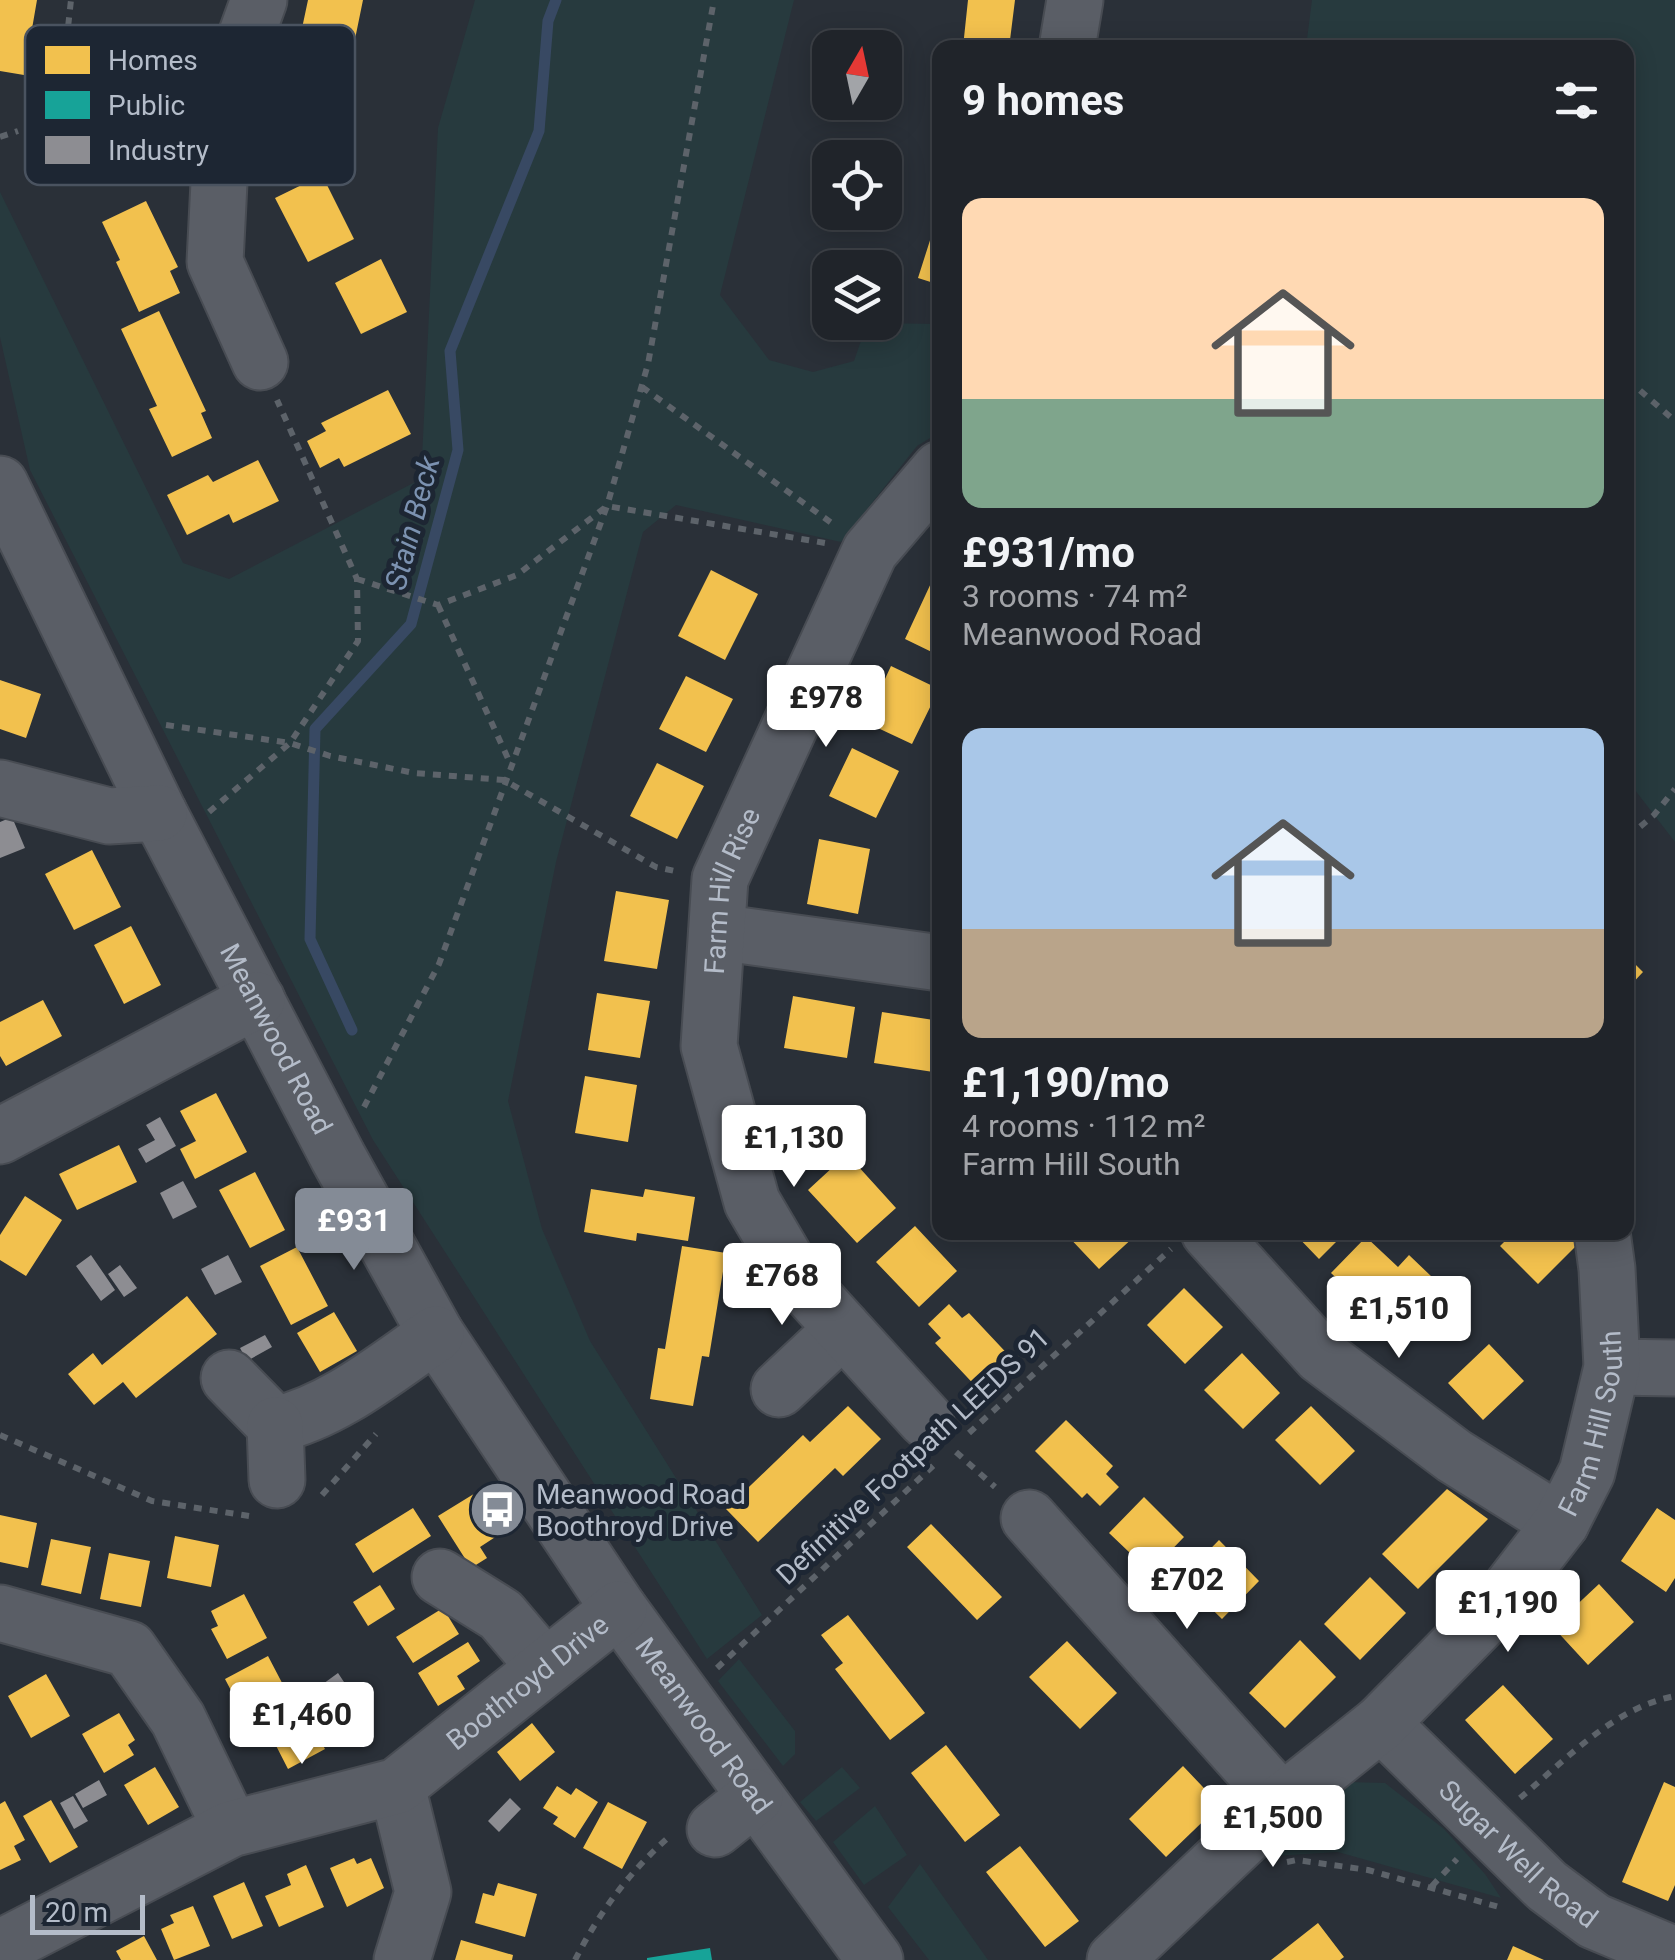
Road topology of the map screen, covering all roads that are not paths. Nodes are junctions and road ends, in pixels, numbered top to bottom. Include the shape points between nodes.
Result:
1 (259, 0) edge
2 (1075, 0) edge
3 (250, 25) edge
4 (1068, 40) edge
5 (219, 185) edge
6 (260, 362) road end
7 (932, 478) edge
8 (4, 504) edge
9 (0, 788) edge
10 (167, 827) junction
11 (719, 906) junction
12 (932, 961) edge
13 (257, 1000) junction
14 (0, 1136) edge
15 (1193, 1240) edge
16 (1603, 1240) edge
17 (843, 1329) junction
18 (436, 1334) junction
19 (1612, 1367) junction
20 (1675, 1368) edge
21 (229, 1378) dead end
22 (779, 1389) dead end
23 (274, 1424) junction
24 (938, 1434) road end
25 (278, 1480) dead end
26 (1029, 1518) road end
27 (1560, 1523) junction
28 (440, 1577) dead end
29 (618, 1609) junction
30 (0, 1613) edge
31 (545, 1667) junction
32 (1382, 1724) junction
33 (397, 1786) junction
34 (1282, 1802) junction
35 (231, 1829) junction
36 (0, 1948) edge
37 (1665, 1955) edge
38 (402, 1960) edge
39 (875, 1960) edge
40 (1115, 1960) edge

1 - 3 street
2 - 4 street
5 - 6 street via 215,262
7 - 11 street, Farm Hill Rise via 870,551
8 - 10 street, Meanwood Road
9 - 10 street
10 - 13 street, Meanwood Road
11 - 12 street
11 - 17 street, Farm Hill Rise via 709,1046 752,1202 796,1277
13 - 14 street
13 - 18 street, Meanwood Road
15 - 27 street via 1321,1356 1454,1456
16 - 19 street, Farm Hill South
17 - 22 street
17 - 24 street, Farm Hill Rise
18 - 23 street via 339,1400
18 - 29 street, Meanwood Road
19 - 20 street
19 - 27 street, Farm Hill South via 1587,1472
21 - 23 street
23 - 25 street
26 - 34 street
27 - 32 street, Farm Hill South via 1500,1602
28 - 31 street via 501,1614
29 - 31 street, Boothroyd Drive
29 - 39 street, Meanwood Road via 700,1718 717,1817
30 - 35 street via 129,1648 178,1719
31 - 33 street, Boothroyd Drive
32 - 34 street, Farm Hill South
32 - 37 street, Sugar Well Road via 1547,1886 1594,1921
33 - 35 street, Boothroyd Drive
33 - 38 street via 422,1892
34 - 40 street, Farm Hill South
35 - 36 street, Boothroyd Drive

